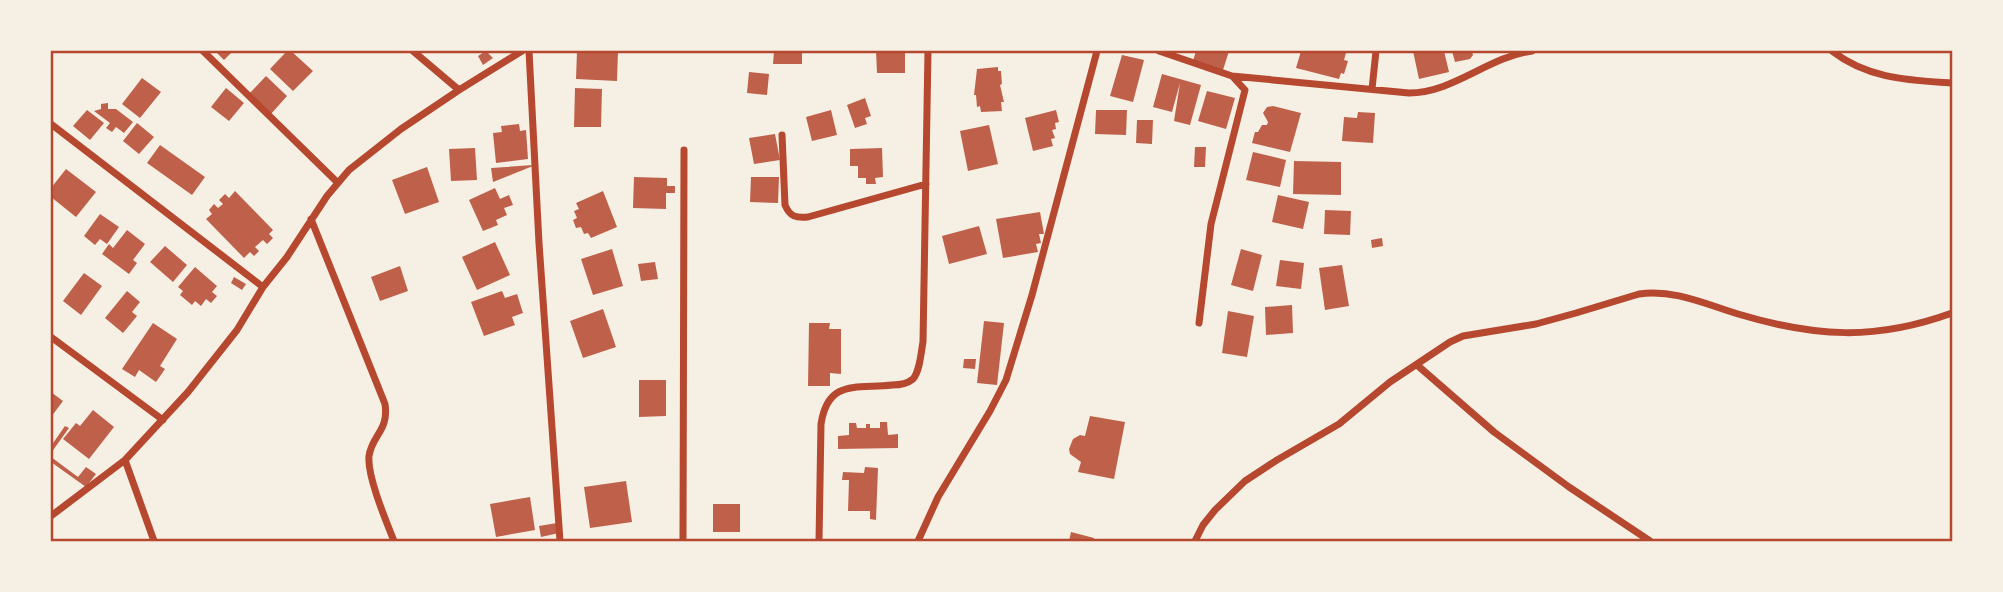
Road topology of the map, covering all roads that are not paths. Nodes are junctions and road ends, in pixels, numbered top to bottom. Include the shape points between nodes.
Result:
1 (203, 51) edge
2 (413, 51) edge
3 (522, 51) edge
4 (529, 51) edge
5 (928, 51) edge
6 (1097, 51) edge
7 (1159, 51) edge
8 (1376, 51) edge
9 (1532, 51) edge
10 (1832, 51) edge
11 (1232, 76) junction
12 (1952, 83) edge
13 (1372, 89) junction
14 (459, 90) junction
15 (51, 124) edge
16 (782, 135) dead end
17 (684, 150) dead end
18 (337, 182) junction
19 (926, 184) junction
20 (311, 219) junction
21 (263, 287) junction
22 (1952, 313) edge
23 (1199, 323) dead end
24 (51, 337) edge
25 (1417, 365) junction
26 (163, 420) junction
27 (125, 460) junction
28 (51, 516) edge
29 (154, 541) edge
30 (394, 541) edge
31 (560, 541) edge
32 (683, 541) edge
33 (819, 541) edge
34 (918, 541) edge
35 (1195, 541) edge
36 (1650, 541) edge

1 - 18 street
2 - 14 street
3 - 14 street
4 - 31 street
5 - 19 street
6 - 34 street via 1006,380 938,497
7 - 11 street
8 - 13 street
9 - 13 street via 1512,54 1432,91
10 - 12 street via 1870,72 1903,80
11 - 13 street
11 - 23 street via 1245,90 1211,224
14 - 18 street
15 - 21 street
16 - 19 street via 785,205 795,217
17 - 32 street
18 - 20 street
19 - 33 street via 923,342 916,373 900,385 844,388 828,399 821,424
20 - 21 street
20 - 30 street via 385,404 386,420 371,448 369,466
21 - 26 street via 229,341
22 - 25 street via 1899,329 1829,333 1653,292 1536,324 1463,336
24 - 26 street
25 - 35 street via 1339,424 1245,481 1215,510
25 - 36 street via 1494,432
26 - 27 street
27 - 28 street
27 - 29 street

